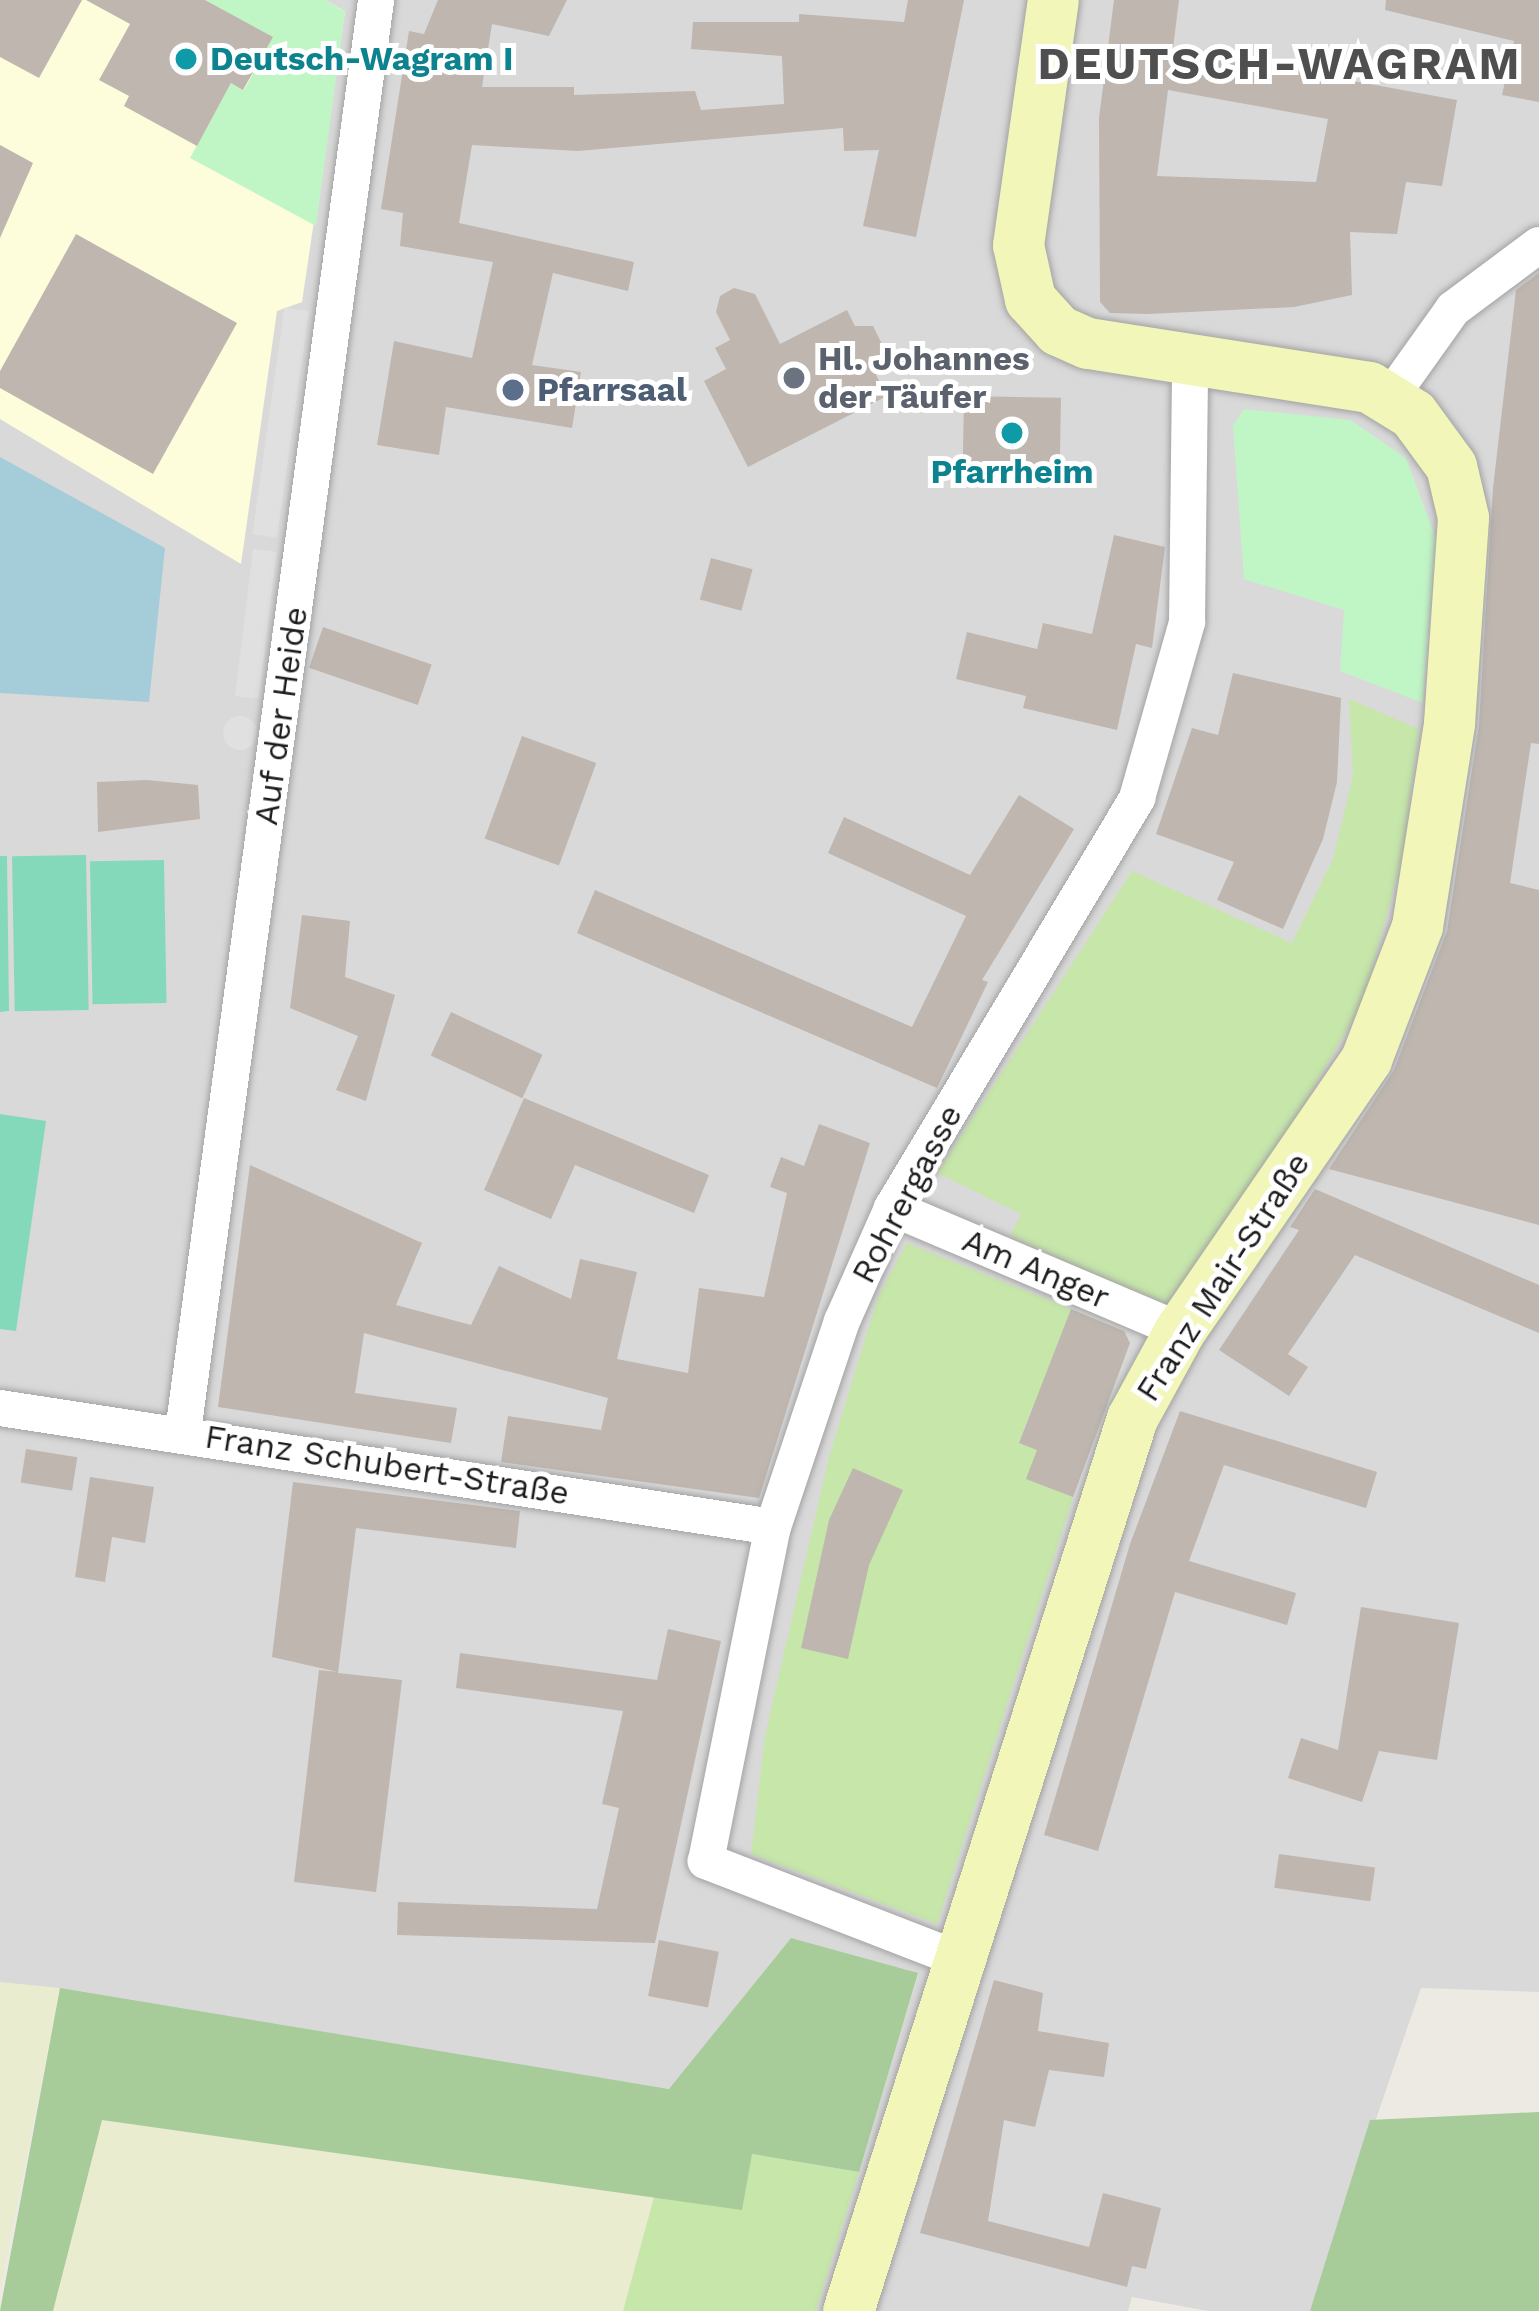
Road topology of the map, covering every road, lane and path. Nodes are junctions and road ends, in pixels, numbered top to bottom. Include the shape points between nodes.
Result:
1 (376, 0) edge
2 (1053, 0) edge
3 (1539, 244) edge
4 (1190, 361) junction
5 (1390, 396) junction
6 (892, 1208) junction
7 (1180, 1330) junction
8 (0, 1408) edge
9 (183, 1432) junction
10 (773, 1527) junction
11 (961, 1960) junction
12 (848, 2311) edge

1 - 9 street, Auf der Heide
2 - 4 main road via 1018,245 1024,286 1039,313 1071,338
3 - 5 street via 1454,309
4 - 5 main road
4 - 6 street, Rohrergasse via 1187,622 1137,798
5 - 7 main road, Franz Mair-Straße via 1436,440 1463,518 1449,723 1417,926 1366,1059
6 - 7 street, Am Anger
6 - 10 street, Rohrergasse via 842,1321
7 - 11 main road, Franz Mair-Straße via 1111,1475
8 - 9 street, Franz Schubert-Straße
9 - 10 street, Franz Schubert-Straße
10 - 11 street, Rohrergasse via 706,1861
11 - 12 main road, Franz Mair-Straße

